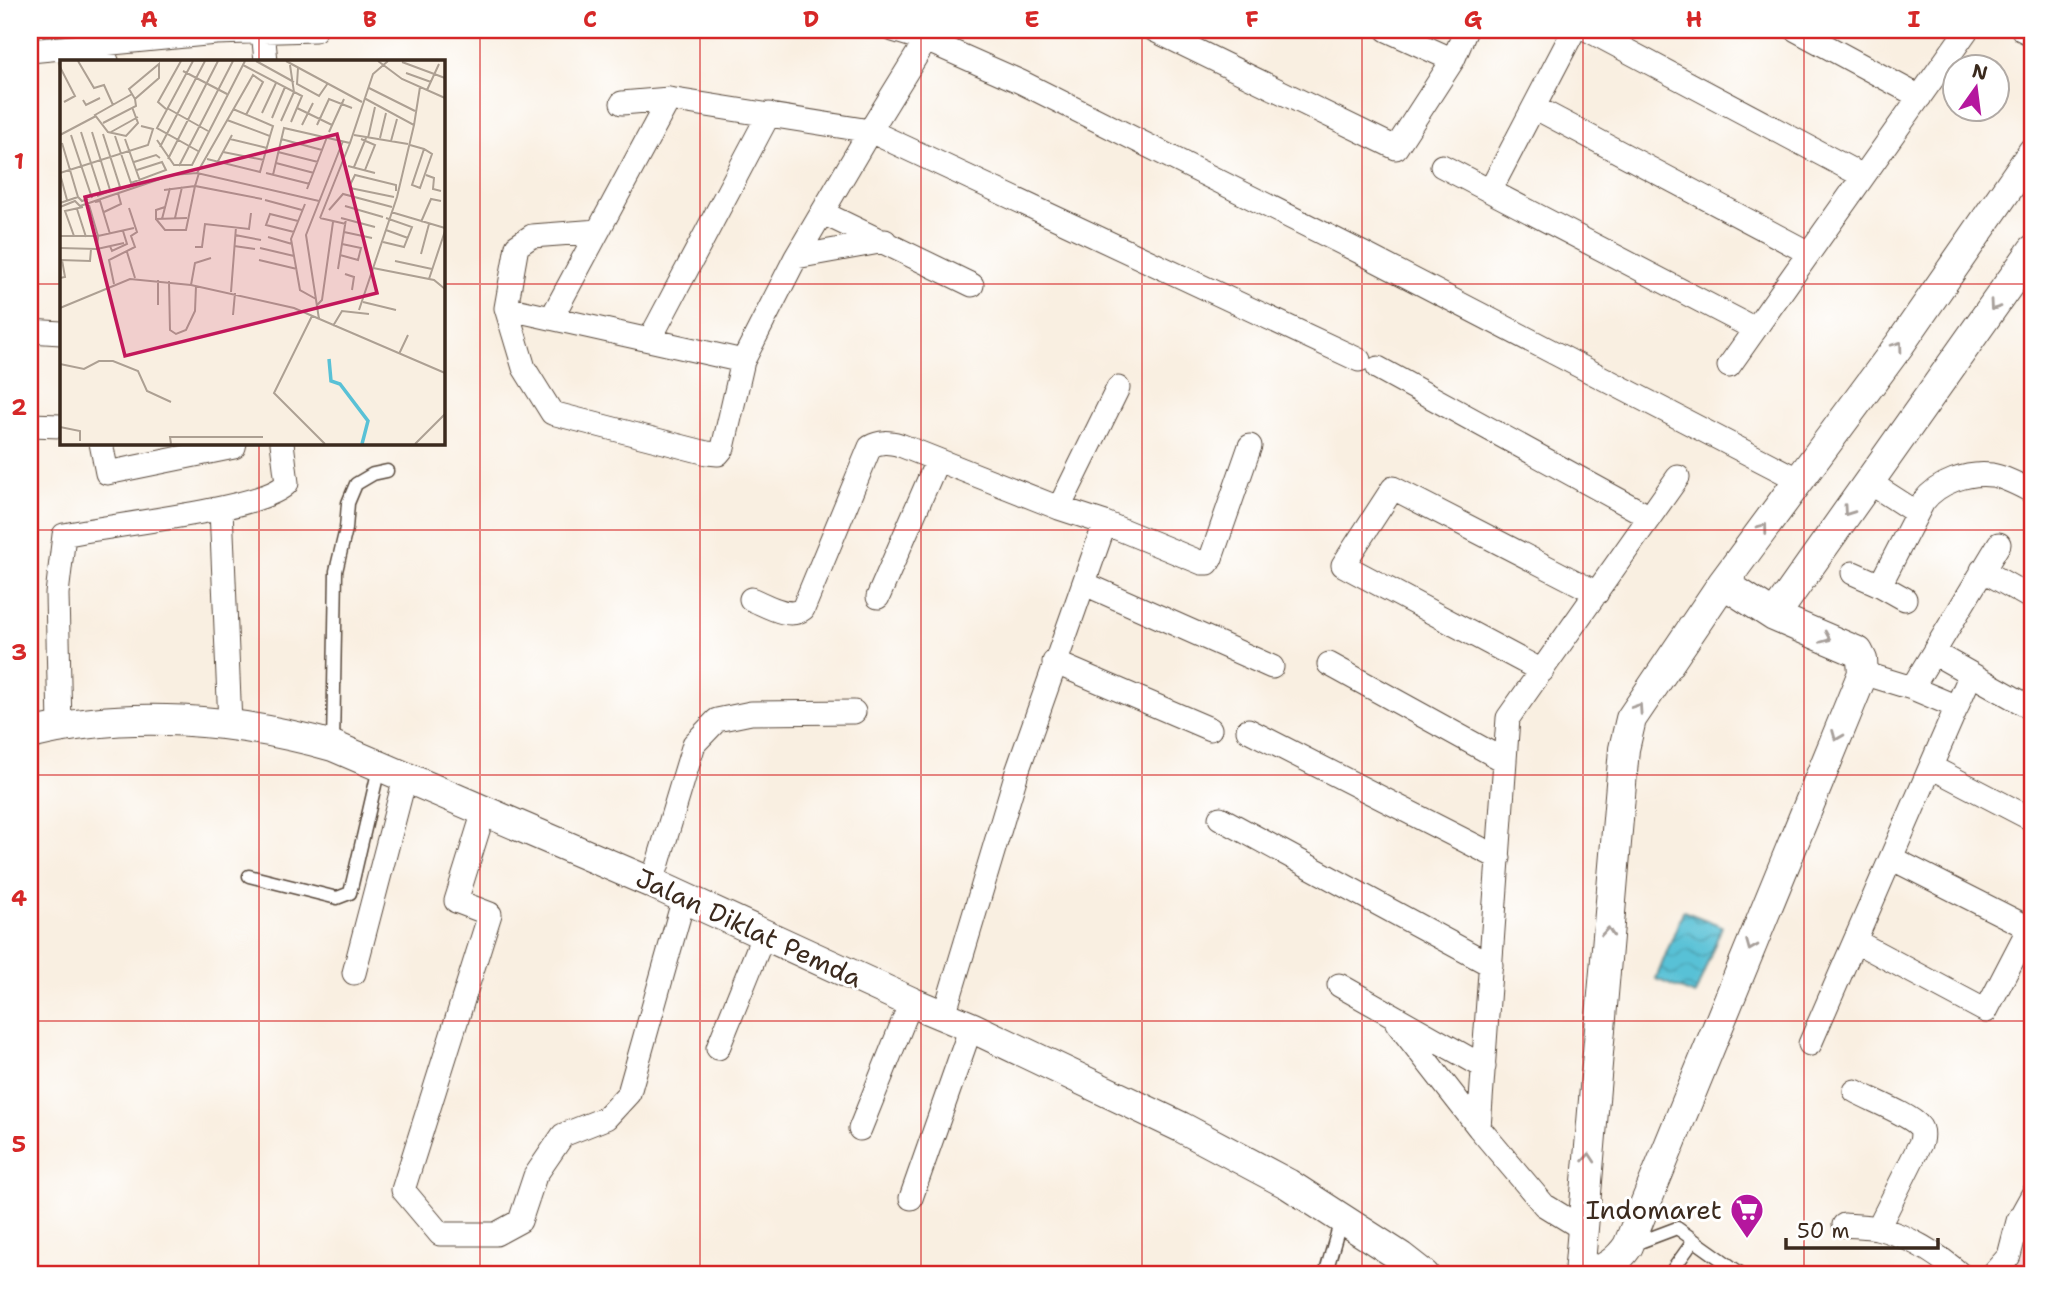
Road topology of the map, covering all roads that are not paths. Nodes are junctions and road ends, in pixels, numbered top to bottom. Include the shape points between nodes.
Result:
1 (315, 30) edge
2 (1154, 30) edge
3 (1387, 30) edge
4 (1466, 30) edge
5 (1574, 30) edge
6 (1588, 30) edge
7 (1796, 30) edge
8 (1967, 30) edge
9 (2023, 30) edge
10 (263, 31) edge
11 (910, 33) edge
12 (2033, 35) edge
13 (30, 51) edge
14 (78, 60) edge
15 (104, 60) edge
16 (266, 60) edge
17 (1452, 60) junction
18 (60, 62) edge
19 (30, 66) edge
20 (1920, 97) junction
21 (669, 99) junction
22 (622, 103) dead end
23 (1534, 107) junction
24 (769, 114) junction
25 (870, 131) junction
26 (2033, 152) edge
27 (1442, 166) dead end
28 (1864, 176) junction
29 (1490, 191) junction
30 (823, 213) junction
31 (598, 231) junction
32 (885, 241) junction
33 (2033, 250) edge
34 (1809, 254) junction
35 (796, 257) junction
36 (972, 285) dead end
37 (506, 308) junction
38 (552, 317) junction
39 (1755, 329) junction
40 (30, 331) edge
41 (60, 333) edge
42 (650, 339) junction
43 (743, 361) junction
44 (1729, 366) dead end
45 (1118, 388) dead end
46 (30, 425) edge
47 (60, 426) edge
48 (101, 444) edge
49 (235, 444) edge
50 (282, 444) edge
51 (1250, 446) dead end
52 (937, 461) junction
53 (387, 471) dead end
54 (1678, 477) dead end
55 (1799, 481) junction
56 (1869, 482) junction
57 (2033, 492) edge
58 (1059, 508) junction
59 (221, 509) junction
60 (1917, 513) junction
61 (1650, 517) junction
62 (1105, 523) junction
63 (1998, 544) dead end
64 (1982, 570) junction
65 (1853, 573) dead end
66 (1085, 584) junction
67 (1880, 585) junction
68 (1728, 587) junction
69 (1597, 593) junction
70 (878, 597) dead end
71 (751, 599) dead end
72 (1905, 599) dead end
73 (2033, 599) edge
74 (1769, 613) junction
75 (1934, 653) junction
76 (1054, 662) junction
77 (1329, 664) dead end
78 (1272, 667) dead end
79 (1542, 671) junction
80 (1863, 673) junction
81 (1971, 674) junction
82 (1912, 688) junction
83 (1957, 707) junction
84 (2033, 709) edge
85 (854, 712) dead end
86 (230, 724) junction
87 (60, 726) junction
88 (1210, 729) dead end
89 (1248, 730) dead end
90 (30, 734) edge
91 (333, 746) junction
92 (1505, 761) junction
93 (1931, 767) junction
94 (392, 773) junction
95 (484, 811) junction
96 (1220, 818) dead end
97 (2033, 820) edge
98 (1499, 858) junction
99 (1891, 858) junction
100 (249, 876) dead end
101 (652, 883) junction
102 (684, 898) junction
103 (764, 934) junction
104 (1855, 941) junction
105 (1491, 965) junction
106 (354, 973) dead end
107 (1339, 985) dead end
108 (911, 1002) junction
109 (1388, 1013) junction
110 (944, 1015) junction
111 (971, 1027) junction
112 (1810, 1044) dead end
113 (718, 1048) dead end
114 (1484, 1067) junction
115 (1855, 1091) dead end
116 (1479, 1128) junction
117 (860, 1129) dead end
118 (2033, 1194) edge
119 (911, 1198) dead end
120 (1341, 1220) junction
121 (1844, 1224) dead end
122 (1583, 1228) junction
123 (1878, 1228) junction
124 (1694, 1240) junction
125 (1628, 1246) junction
126 (1325, 1275) edge
127 (1424, 1275) edge
128 (1579, 1275) edge
129 (1589, 1275) edge
130 (1669, 1275) edge
131 (1743, 1275) edge
132 (1961, 1275) edge
133 (1992, 1275) edge

1 - 10 street
2 - 17 street via 1396,148
3 - 17 street
4 - 17 street
5 - 23 street
6 - 28 street
7 - 20 street
8 - 20 street
9 - 12 street
10 - 13 street
10 - 16 street
11 - 25 street
11 - 55 street via 1021,82 1364,254
14 - 15 street
18 - 19 street
20 - 28 street
21 - 22 street
21 - 24 street
21 - 31 street
23 - 29 street
23 - 34 street
24 - 25 street
24 - 42 street
25 - 30 street
25 - 61 street via 1369,364
55 -> 26 street
27 - 29 street
28 - 34 street
29 - 39 street
30 - 32 street
30 - 35 street
31 - 37 street via 524,239 517,246
31 - 38 street
32 - 35 street
32 - 36 street
33 -> 56 street
34 - 39 street
35 - 43 street
37 - 38 street
37 - 43 street via 524,368 552,413 707,453 718,454 723,448
38 - 42 street
39 - 44 street
40 - 41 street
42 - 43 street
45 - 58 street
46 - 47 street
48 - 49 street via 107,473
50 - 59 street via 287,483 283,488
51 - 62 street via 1208,563
52 - 58 street
52 - 70 street
52 - 71 street via 888,442 870,447 803,609 791,614
53 - 91 lane via 356,484 348,503 336,571
54 - 61 street
68 -> 55 street
56 - 60 street
56 -> 74 street
57 - 60 street via 1993,475 1966,476 1930,493
58 - 62 street
59 - 86 street
59 - 87 street via 64,535 57,594
60 - 67 street
61 - 69 street
62 - 66 street
63 - 64 street
64 - 73 street
64 - 75 street
65 - 67 street
66 - 76 street
66 - 78 street
67 - 72 street
68 - 74 street
122 -> 68 street via 1624,749 1631,719
69 - 79 street
69 - 79 street via 1393,488 1343,565
74 -> 80 street via 1858,652
75 - 81 street
75 - 82 street
76 - 88 street
76 - 110 street
77 - 92 street
79 - 92 street via 1508,718
80 - 82 street
80 -> 125 street
81 - 83 street
81 - 84 street
82 - 83 street
83 - 93 street
85 - 101 street via 751,713 718,720 694,744
86 - 87 street, Jalan Diklat Pemda via 122,721
86 - 91 street, Jalan Diklat Pemda
87 - 90 street, Jalan Diklat Pemda
89 - 98 street
91 - 94 street, Jalan Diklat Pemda
92 - 98 street
93 - 97 street
93 - 99 street
94 - 95 street, Jalan Diklat Pemda
94 - 100 lane via 350,894 337,898
94 - 106 street
95 - 101 street, Jalan Diklat Pemda
95 - 102 street via 456,901 490,914 403,1190 440,1234 496,1234 520,1222 535,1176 563,1135 606,1118 629,1093
96 - 105 street
98 - 105 street
99 - 104 street
99 - 104 street via 2029,928 1986,1011
101 - 102 street, Jalan Diklat Pemda
102 - 103 street, Jalan Diklat Pemda
103 - 108 street, Jalan Diklat Pemda
103 - 113 street
104 - 112 street
105 - 114 street
107 - 109 street
108 - 110 street, Jalan Diklat Pemda
108 - 117 street
109 - 114 street
109 - 116 street
110 - 111 street, Jalan Diklat Pemda
111 - 119 street
111 - 120 street, Jalan Diklat Pemda via 1181,1126 1288,1184
114 - 116 street
115 - 123 street via 1906,1117 1920,1126 1922,1133
116 - 122 street via 1544,1205
118 - 133 street via 2018,1221 2009,1256
120 - 126 lane
120 - 127 street, Jalan Diklat Pemda
121 - 123 street
122 - 128 street
123 - 132 street via 1918,1244
124 - 125 lane via 1677,1228
124 - 130 lane
124 - 131 lane
125 - 129 street via 1607,1268

